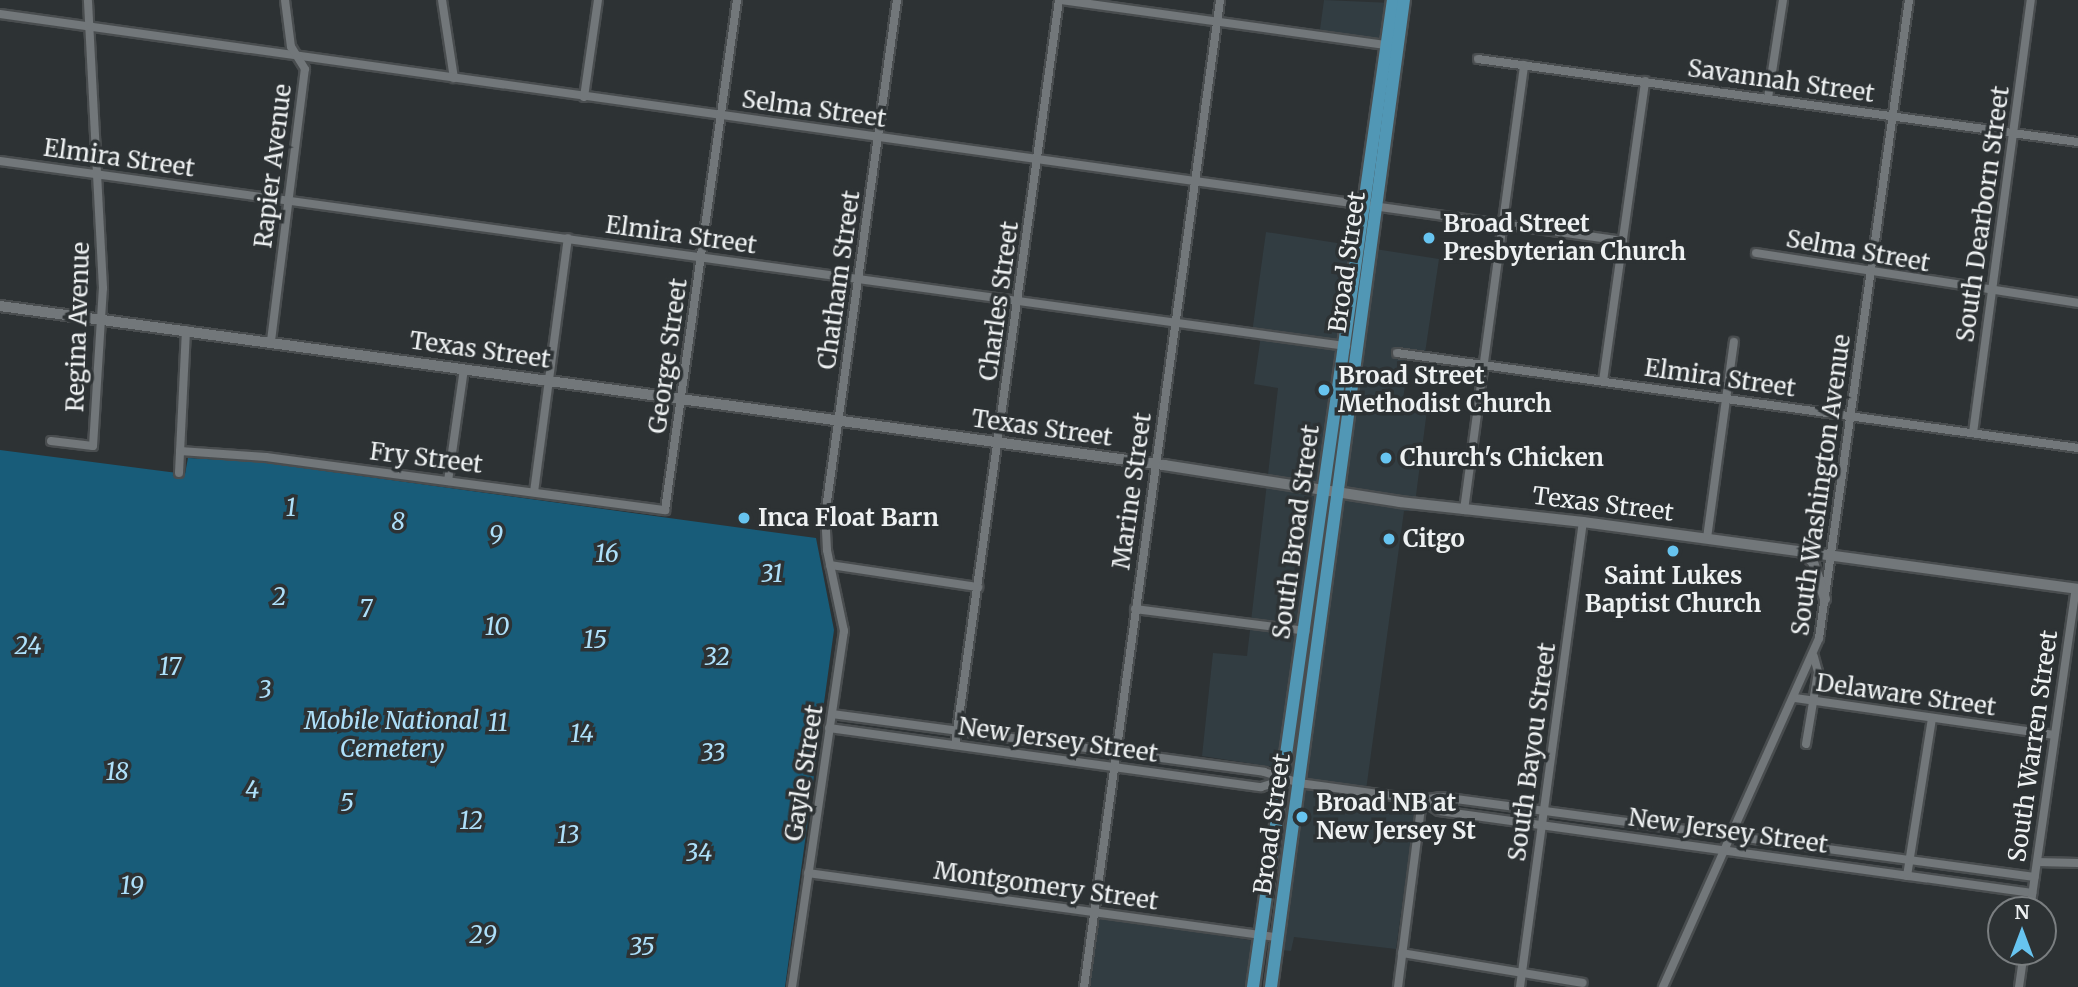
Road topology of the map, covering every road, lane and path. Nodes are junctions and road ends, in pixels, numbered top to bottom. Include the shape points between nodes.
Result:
1 (88, 0) edge
2 (285, 0) edge
3 (443, 0) edge
4 (598, 0) edge
5 (737, 0) edge
6 (897, 0) edge
7 (1060, 0) edge
8 (1220, 0) edge
9 (1393, 0) edge
10 (1404, 0) edge
11 (1783, 0) edge
12 (1909, 0) edge
13 (2031, 0) edge
14 (0, 14) edge
15 (1217, 23) junction
16 (89, 28) junction
17 (1392, 46) junction
18 (299, 57) junction
19 (1478, 59) dead end
20 (1524, 65) junction
21 (454, 78) junction
22 (1645, 81) junction
23 (584, 97) junction
24 (1769, 98) junction
25 (720, 116) junction
26 (1892, 116) junction
27 (2012, 134) junction
28 (879, 137) junction
29 (2078, 142) edge
30 (1038, 158) junction
31 (0, 161) edge
32 (97, 175) junction
33 (1195, 180) junction
34 (286, 200) junction
35 (1370, 204) junction
36 (1504, 223) junction
37 (568, 238) junction
38 (1623, 241) junction
39 (1756, 253) dead end
40 (701, 257) junction
41 (1871, 274) junction
42 (858, 279) junction
43 (1992, 291) junction
44 (1018, 301) junction
45 (2078, 303) edge
46 (0, 306) edge
47 (100, 319) junction
48 (1175, 322) junction
49 (186, 330) junction
50 (271, 341) junction
51 (1734, 342) dead end
52 (1350, 347) junction
53 (1397, 353) dead end
54 (1485, 365) junction
55 (464, 369) junction
56 (549, 381) junction
57 (1603, 381) junction
58 (1726, 398) junction
59 (681, 400) junction
60 (1852, 416) junction
61 (838, 422) junction
62 (1973, 433) junction
63 (51, 441) dead end
64 (999, 444) junction
65 (2078, 448) edge
66 (180, 451) junction
67 (1155, 464) junction
68 (179, 473) dead end
69 (448, 481) junction
70 (1330, 490) junction
71 (534, 492) junction
72 (665, 510) joint
73 (1464, 510) junction
74 (1583, 522) junction
75 (1707, 538) junction
76 (1799, 550) junction
77 (1831, 555) junction
78 (830, 565) junction
79 (978, 587) junction
80 (2077, 589) edge
81 (1825, 599) junction
82 (1135, 608) junction
83 (1302, 630) junction
84 (1320, 632) junction
85 (1814, 657) junction
86 (1294, 692) junction
87 (1311, 695) junction
88 (1795, 698) junction
89 (1812, 701) junction
90 (832, 714) junction
91 (1933, 718) junction
92 (829, 728) junction
93 (957, 731) junction
94 (2054, 735) junction
95 (1806, 744) dead end
96 (955, 745) junction
97 (1117, 751) junction
98 (1115, 767) junction
99 (1281, 781) junction
100 (1299, 783) junction
101 (1422, 800) junction
102 (1543, 811) junction
103 (1541, 825) junction
104 (1673, 829) junction
105 (1731, 836) junction
106 (1671, 842) junction
107 (1797, 845) junction
108 (1724, 850) junction
109 (1794, 860) junction
110 (1912, 861) junction
111 (2037, 862) junction
112 (2078, 863) edge
113 (808, 873) junction
114 (1907, 876) junction
115 (2035, 877) junction
116 (2032, 893) junction
117 (2032, 896) edge
118 (1095, 912) junction
119 (1260, 934) junction
120 (1278, 937) junction
121 (1402, 953) junction
122 (2022, 966) edge
123 (1523, 971) junction
124 (1583, 983) dead end
125 (792, 987) edge
126 (1084, 987) edge
127 (1253, 987) edge
128 (1271, 987) edge
129 (1398, 987) edge
130 (1520, 987) edge
131 (1663, 987) edge
132 (2019, 987) edge

1 - 16 street, Regina Avenue
2 - 18 street, Rapier Avenue via 291,47
3 - 21 street
4 - 23 street
5 - 25 street, George Street
6 - 28 street, Chatham Street
7 - 15 street
7 - 30 street, Charles Street
8 - 15 street, Marine Street
9 - 17 main road
10 - 17 main road, Broad Street
11 - 24 street
12 - 26 street, South Washington Avenue
13 - 27 street, South Dearborn Street
14 - 16 street, Selma Street
15 - 17 street
15 - 33 street, Marine Street
16 - 18 street, Selma Street
16 - 32 street, Regina Avenue
17 - 35 main road, Broad Street
18 - 21 street, Selma Street
18 - 34 street, Rapier Avenue via 305,69
19 - 20 street, Savannah Street
20 - 22 street, Savannah Street
20 - 36 street
21 - 23 street, Selma Street
22 - 24 street, Savannah Street
22 - 38 street
23 - 25 street, Selma Street
24 - 26 street, Savannah Street
25 - 28 street, Selma Street
25 - 40 street, George Street
26 - 27 street, Savannah Street
26 - 41 street, South Washington Avenue
27 - 29 street, Savannah Street
27 - 43 street, South Dearborn Street
28 - 30 street, Selma Street
28 - 42 street, Chatham Street
30 - 33 street, Selma Street
30 - 44 street, Charles Street
31 - 32 street, Elmira Street
32 - 34 street, Elmira Street
32 - 47 street, Regina Avenue
33 - 35 street, Selma Street
33 - 48 street, Marine Street
34 - 37 street, Elmira Street
34 - 50 street, Rapier Avenue
35 - 36 street, Selma Street
35 - 52 main road, Broad Street
36 - 38 street, Selma Street
36 - 54 street
37 - 40 street, Elmira Street
37 - 56 street
38 - 57 street
39 - 41 street, Selma Street
40 - 42 street, Elmira Street
40 - 59 street, George Street
41 - 43 street, Selma Street
41 - 60 street, South Washington Avenue
42 - 44 street, Elmira Street
42 - 61 street, Chatham Street
43 - 45 street, Selma Street
43 - 62 street, South Dearborn Street
44 - 48 street, Elmira Street
44 - 64 street, Charles Street
46 - 47 street, Texas Street
47 - 49 street, Texas Street
47 - 63 street, Regina Avenue via 93,446
48 - 52 street, Elmira Street
48 - 67 street, Marine Street
49 - 50 street, Texas Street
49 - 66 street
50 - 55 street, Texas Street
51 - 58 street
52 - 70 main road, Broad Street
53 - 54 street, Elmira Street
54 - 57 street, Elmira Street
54 - 73 street
55 - 56 street, Texas Street
55 - 69 street
56 - 59 street, Texas Street
56 - 71 street
57 - 58 street, Elmira Street
58 - 60 street, Elmira Street
58 - 75 street
59 - 61 street, Texas Street
59 - 72 street, George Street
60 - 62 street, Elmira Street
60 - 77 street, South Washington Avenue
61 - 64 street, Texas Street
61 - 78 street, Chatham Street via 825,516
62 - 65 street, Elmira Street
64 - 67 street, Texas Street
64 - 79 street, Charles Street
66 - 68 street
66 - 69 street, Fry Street via 266,457
67 - 70 street, Texas Street
67 - 82 street, Marine Street
69 - 71 street, Fry Street
70 - 73 street, Texas Street
70 - 83 main road, South Broad Street
70 - 84 main road, Broad Street
71 - 72 street, Fry Street
73 - 74 street, Texas Street
74 - 75 street, Texas Street
74 - 102 street, South Bayou Street
75 - 76 street, Texas Street
76 - 77 street, Texas Street
76 - 81 street via 1813,562
77 - 80 street, Texas Street
77 - 81 street, South Washington Avenue
78 - 79 street
78 - 90 street, Gayle Street via 844,631
79 - 93 street, Charles Street
80 - 94 street, South Warren Street
81 - 85 street, South Washington Avenue
82 - 83 street
82 - 97 street, Marine Street
83 - 84 street
83 - 86 main road, South Broad Street
84 - 87 main road, Broad Street
85 - 88 street, South Washington Avenue
85 - 89 street via 1818,672
86 - 87 street
86 - 99 main road, South Broad Street
87 - 100 main road, Broad Street
88 - 89 street, Delaware Street
88 - 105 street, South Washington Avenue
89 - 91 street, Delaware Street
89 - 95 street
90 - 92 street, Gayle Street
90 - 93 street, New Jersey Street
91 - 94 street, Delaware Street
91 - 110 street
92 - 96 street, New Jersey Street
92 - 113 street, Gayle Street
93 - 96 street, Charles Street
93 - 97 street, New Jersey Street
94 - 111 street, South Warren Street
96 - 98 street, New Jersey Street
97 - 98 street, Marine Street
97 - 99 street, New Jersey Street via 1264,772
98 - 99 street, New Jersey Street via 1261,787
98 - 118 street, Marine Street
99 - 100 street, New Jersey Street
99 - 119 main road, South Broad Street
100 - 101 street, New Jersey Street
100 - 120 main road, Broad Street
101 - 102 street, New Jersey Street via 1441,797
101 - 103 street, New Jersey Street via 1439,811
101 - 121 street
102 - 103 street, South Bayou Street
102 - 104 street, New Jersey Street
103 - 106 street, New Jersey Street
103 - 123 street, South Bayou Street
104 - 105 street, New Jersey Street
104 - 106 street
105 - 107 street, New Jersey Street
105 - 108 street, South Washington Avenue
106 - 108 street, New Jersey Street
107 - 109 street
107 - 110 street, New Jersey Street
108 - 109 street, New Jersey Street
108 - 131 street, South Washington Avenue
109 - 114 street, New Jersey Street
110 - 114 street
110 - 115 street, New Jersey Street
111 - 112 street
111 - 115 street, South Warren Street
113 - 118 street, Montgomery Street
113 - 125 street, Gayle Street
114 - 116 street, New Jersey Street
115 - 116 street, South Warren Street
116 - 117 street, South Warren Street
118 - 119 street, Montgomery Street
118 - 126 street, Marine Street
119 - 120 street, Montgomery Street
119 - 127 main road, South Broad Street
120 - 128 main road, Broad Street
121 - 123 street
121 - 129 street
122 - 132 street
123 - 124 street
123 - 130 street, South Bayou Street

